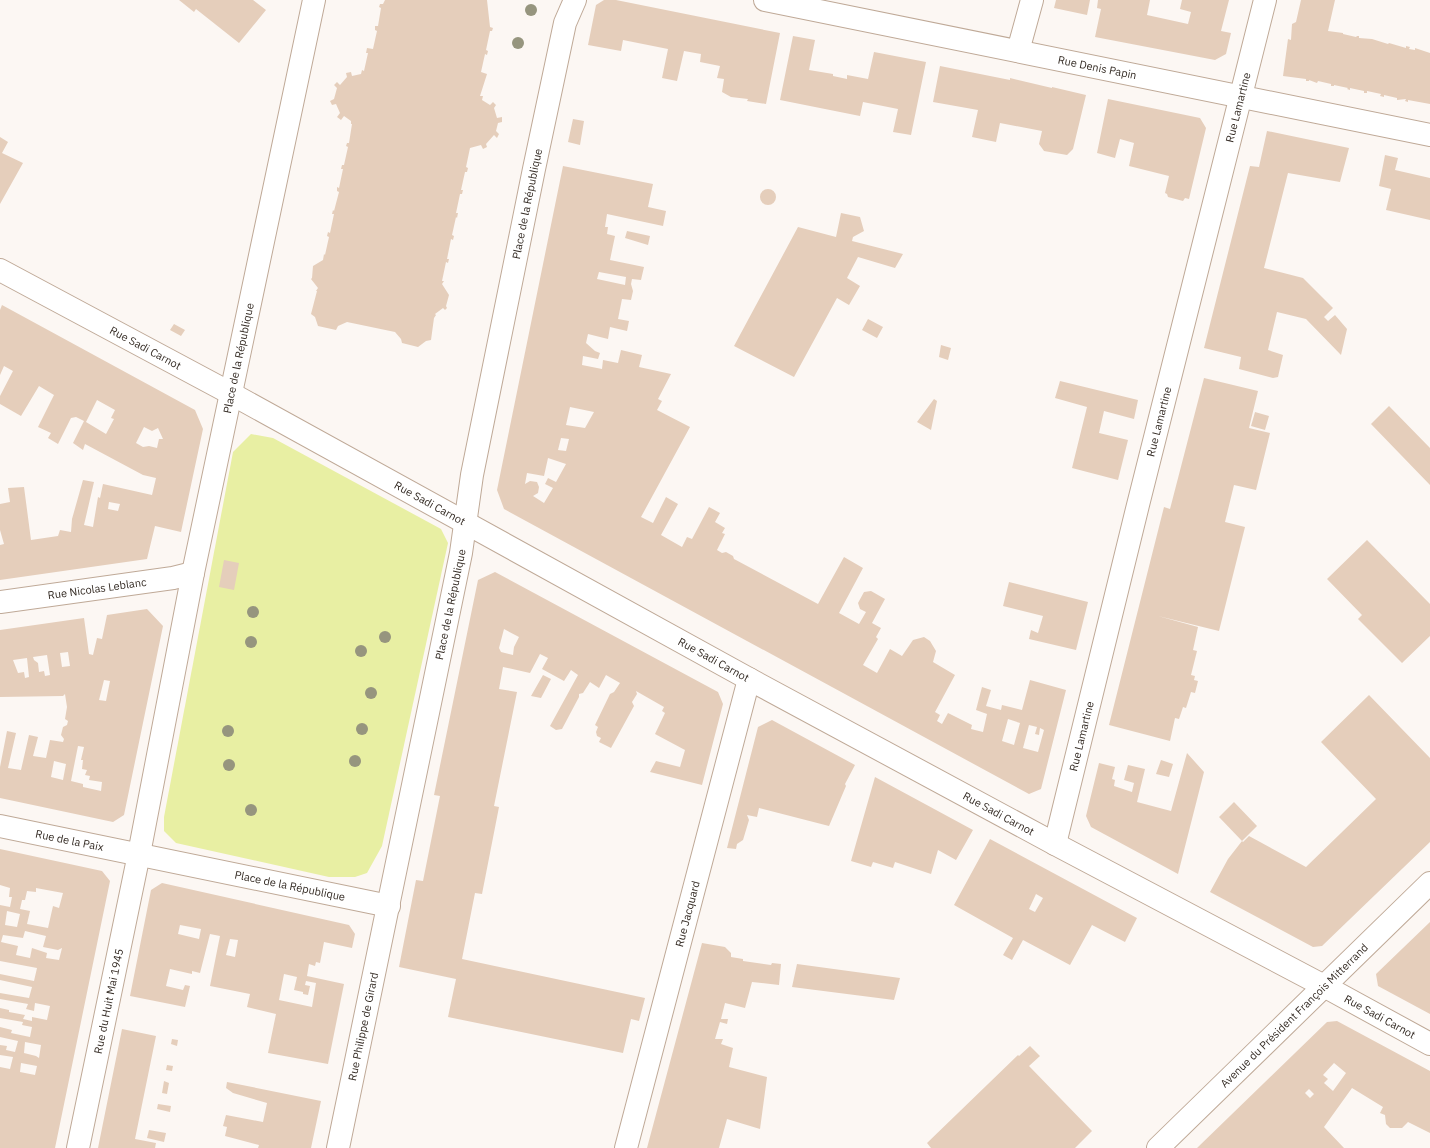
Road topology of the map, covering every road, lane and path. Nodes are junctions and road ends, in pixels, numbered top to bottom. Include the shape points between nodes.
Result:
1 (314, 0) edge
2 (575, 0) edge
3 (765, 0) edge
4 (1032, 0) edge
5 (1265, 0) edge
6 (797, 3) edge
7 (1018, 51) junction
8 (1241, 97) junction
9 (1430, 135) edge
10 (0, 270) edge
11 (230, 393) junction
12 (466, 524) junction
13 (193, 573) junction
14 (0, 602) edge
15 (749, 680) junction
16 (0, 826) edge
17 (1055, 844) junction
18 (139, 854) junction
19 (1430, 883) edge
20 (389, 906) junction
21 (1324, 986) junction
22 (1430, 1044) edge
23 (78, 1148) edge
24 (338, 1148) edge
25 (626, 1148) edge
26 (1158, 1148) edge

1 - 11 street, Place de la République
2 - 12 street, Place de la République via 565,23 534,168 472,475
3 - 6 street, Rue Denis Papin
4 - 7 street
5 - 8 street, Rue Lamartine
6 - 7 street, Rue Denis Papin
7 - 8 street, Rue Denis Papin
8 - 9 street, Rue Denis Papin
8 - 17 street, Rue Lamartine
10 - 11 street, Rue Sadi Carnot
11 - 12 street, Rue Sadi Carnot
11 - 13 street, Place de la République
12 - 15 street, Rue Sadi Carnot
12 - 20 street, Place de la République
13 - 14 street, Rue Nicolas Leblanc
13 - 18 street, Place de la République
15 - 17 street, Rue Sadi Carnot
15 - 25 street, Rue Jacquard
16 - 18 street, Rue de la Paix
17 - 21 street, Rue Sadi Carnot
18 - 20 street, Place de la République
18 - 23 street, Rue du Huit Mai 1945
19 - 21 street, Avenue du Président François Mitterrand
20 - 24 street, Rue Philippe de Girard
21 - 22 street, Rue Sadi Carnot
21 - 26 street, Avenue du Président François Mitterrand

